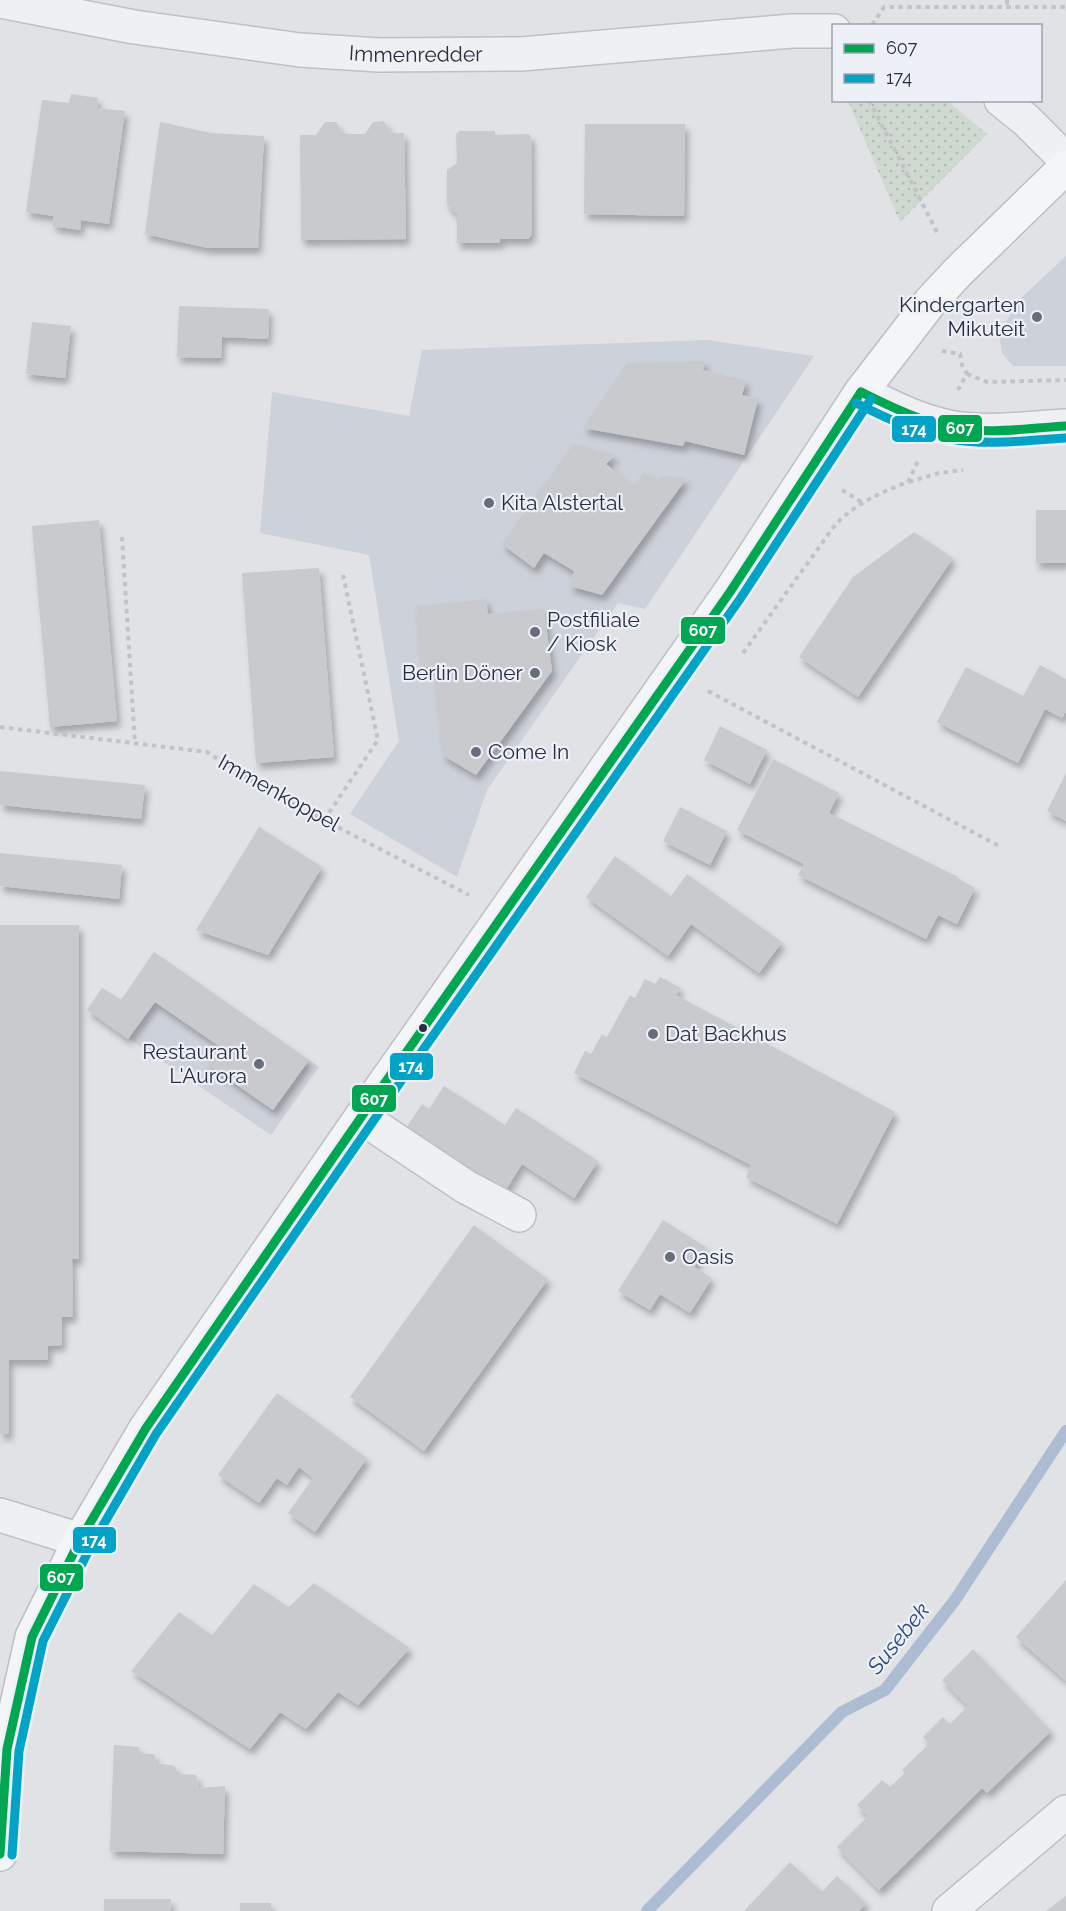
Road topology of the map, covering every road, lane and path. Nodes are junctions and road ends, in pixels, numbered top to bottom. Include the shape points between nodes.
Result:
1 (1007, 0) edge
2 (0, 1) edge
3 (1007, 7) junction
4 (1066, 7) edge
5 (873, 24) edge
6 (832, 31) edge
7 (870, 102) edge
8 (1004, 102) edge
9 (1066, 160) edge
10 (1066, 167) edge
11 (958, 272) junction
12 (946, 352) dead end
13 (967, 374) junction
14 (1066, 380) edge
15 (861, 392) junction
16 (955, 395) dead end
17 (1066, 426) edge
18 (920, 457) dead end
19 (842, 490) dead end
20 (863, 503) junction
21 (122, 537) dead end
22 (343, 574) dead end
23 (743, 653) dead end
24 (673, 673) junction
25 (0, 727) edge
26 (135, 744) junction
27 (324, 820) junction
28 (999, 846) dead end
29 (504, 914) junction
30 (361, 1117) junction
31 (519, 1215) dead end
32 (0, 1515) edge
33 (80, 1540) junction
34 (1066, 1812) edge
35 (0, 1854) edge
36 (949, 1911) edge

1 - 3 path
2 - 6 street, Immenredder via 134,27 300,50 379,55 521,54
3 - 4 path
3 - 5 path via 884,7
7 - 11 path
8 - 9 street
10 - 11 main road
11 - 15 main road via 904,334
12 - 13 path via 960,354
13 - 14 path via 987,382
13 - 16 path
15 - 17 street via 912,416 961,429
15 - 24 main road
18 - 20 path via 908,482
19 - 20 path
20 - 23 path via 835,525
21 - 26 path
22 - 27 path via 378,740
24 - 28 path
24 - 29 main road
25 - 26 path, Immenkoppel
26 - 27 path, Immenkoppel via 207,752 266,790
27 - 29 path, Immenkoppel
29 - 30 main road
30 - 31 street via 466,1187
30 - 33 main road via 146,1428
32 - 33 street
33 - 35 main road via 32,1637 7,1749
34 - 36 street

